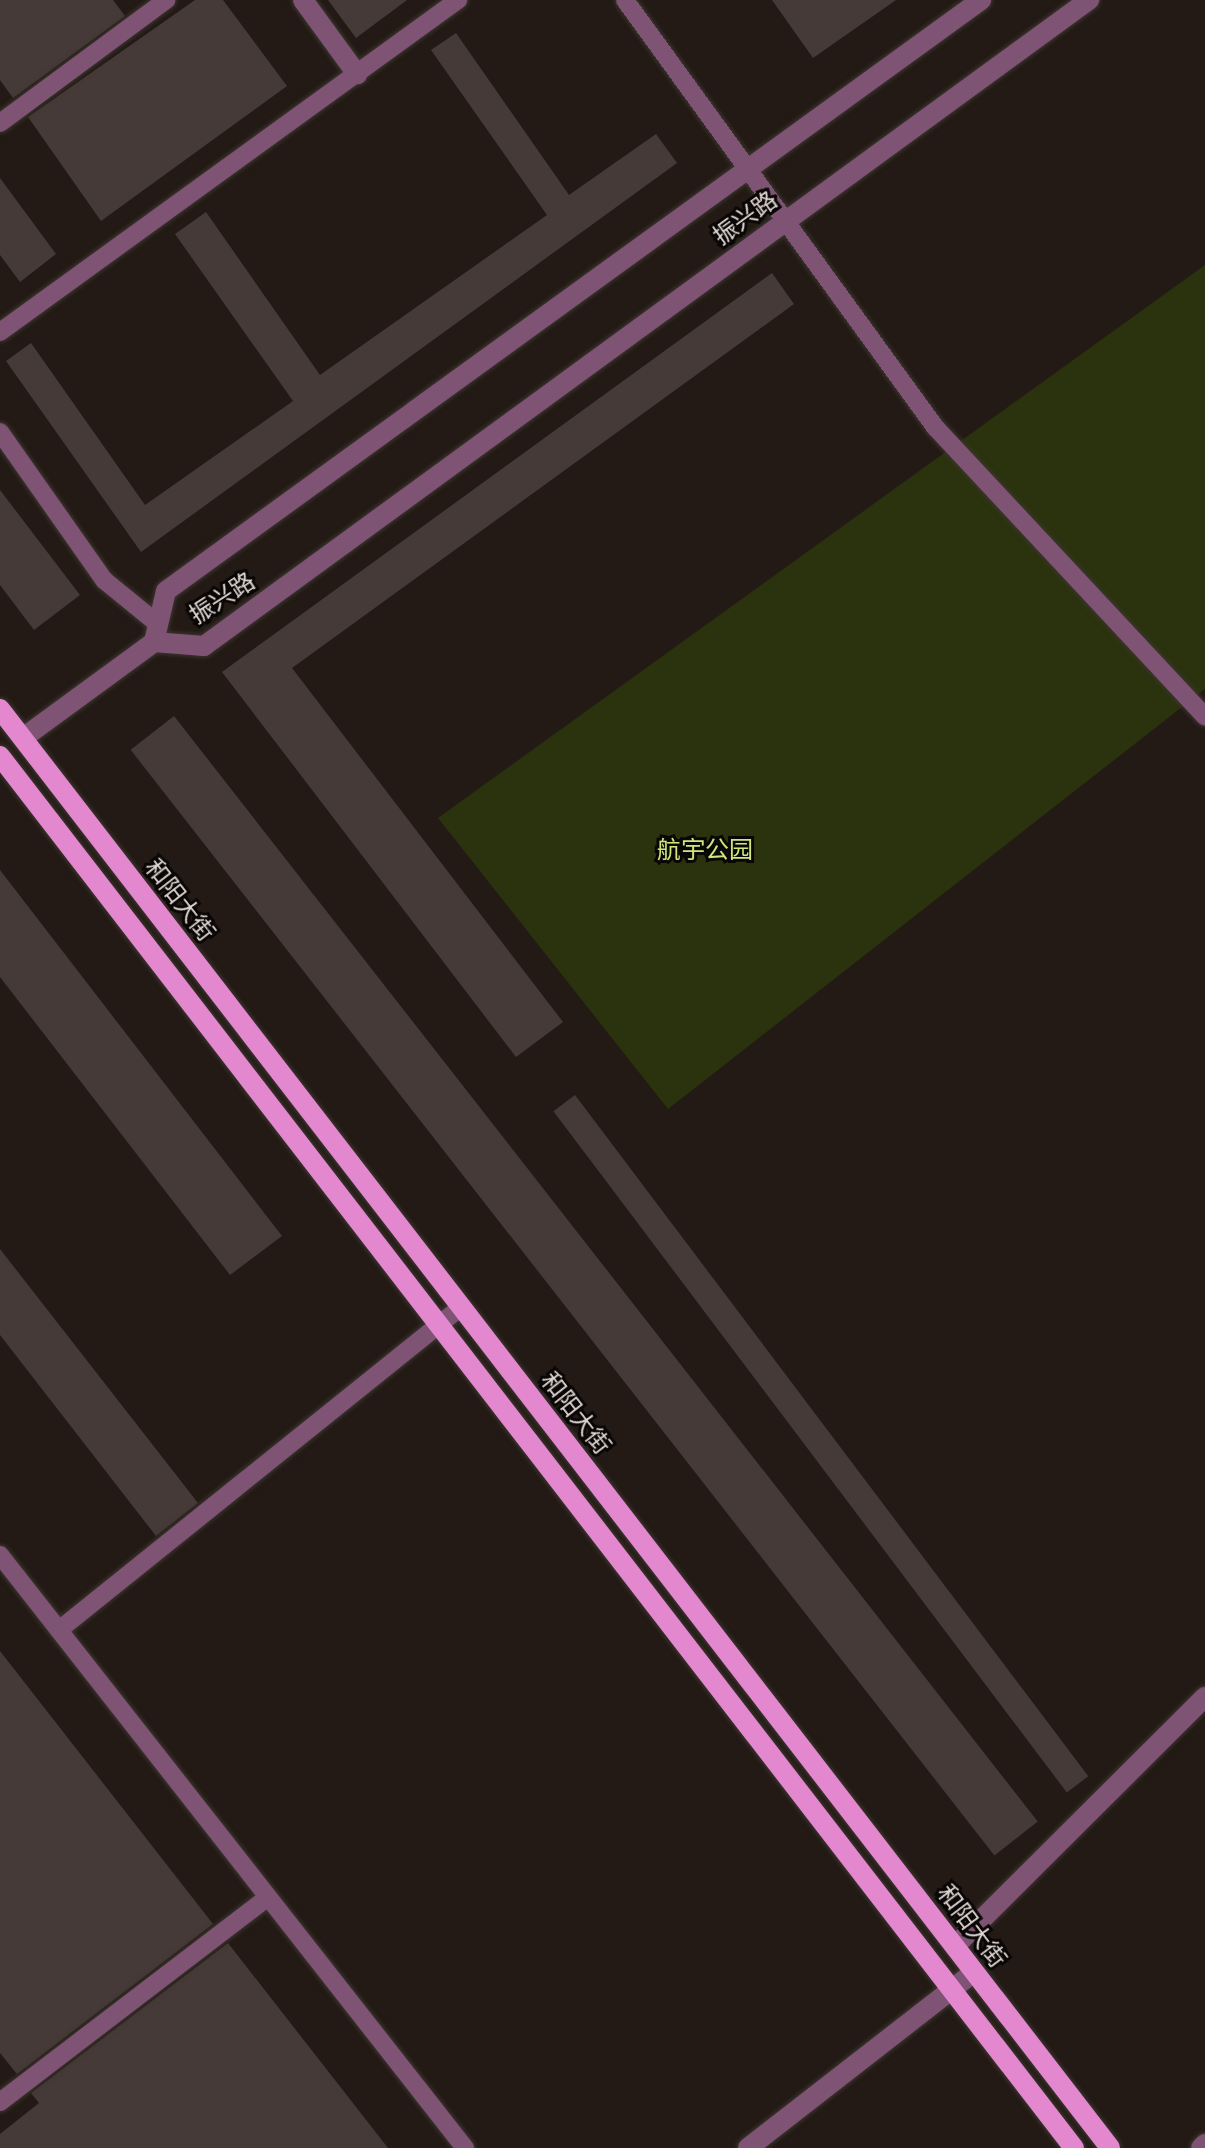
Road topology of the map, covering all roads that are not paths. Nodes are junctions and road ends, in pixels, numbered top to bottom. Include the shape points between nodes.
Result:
1 (166, 0) edge
2 (303, 0) edge
3 (458, 0) edge
4 (625, 0) edge
5 (981, 0) edge
6 (1089, 0) edge
7 (357, 74) junction
8 (0, 123) edge
9 (787, 221) junction
10 (0, 332) edge
11 (0, 432) edge
12 (156, 633) junction
13 (0, 709) edge
14 (1205, 717) edge
15 (23, 738) junction
16 (0, 756) edge
17 (461, 1307) junction
18 (439, 1325) junction
19 (0, 1555) edge
20 (59, 1630) junction
21 (1205, 1697) edge
22 (268, 1897) junction
23 (955, 1946) junction
24 (974, 1972) junction
25 (951, 1989) junction
26 (0, 2102) edge
27 (465, 2148) edge
28 (748, 2148) edge
29 (1074, 2148) edge
30 (1110, 2148) edge

1 - 8 lane
2 - 7 street
3 - 7 lane
4 - 9 lane
5 - 12 street, 振兴路 via 166,591
6 - 9 street, 振兴路
7 - 10 lane
9 - 12 street, 振兴路 via 204,646
9 - 14 lane via 935,427
11 - 12 lane via 104,580
12 - 15 street
13 - 15 main road, 和阳大街
15 - 17 main road, 和阳大街
16 - 18 main road
17 - 18 lane
17 - 23 main road, 和阳大街
18 - 20 lane
18 - 25 main road
19 - 20 lane
20 - 22 lane
21 - 23 street
22 - 26 lane
22 - 27 lane
23 - 24 main road, 和阳大街
24 - 25 street
24 - 30 main road, 和阳大街
25 - 28 street
25 - 29 main road

